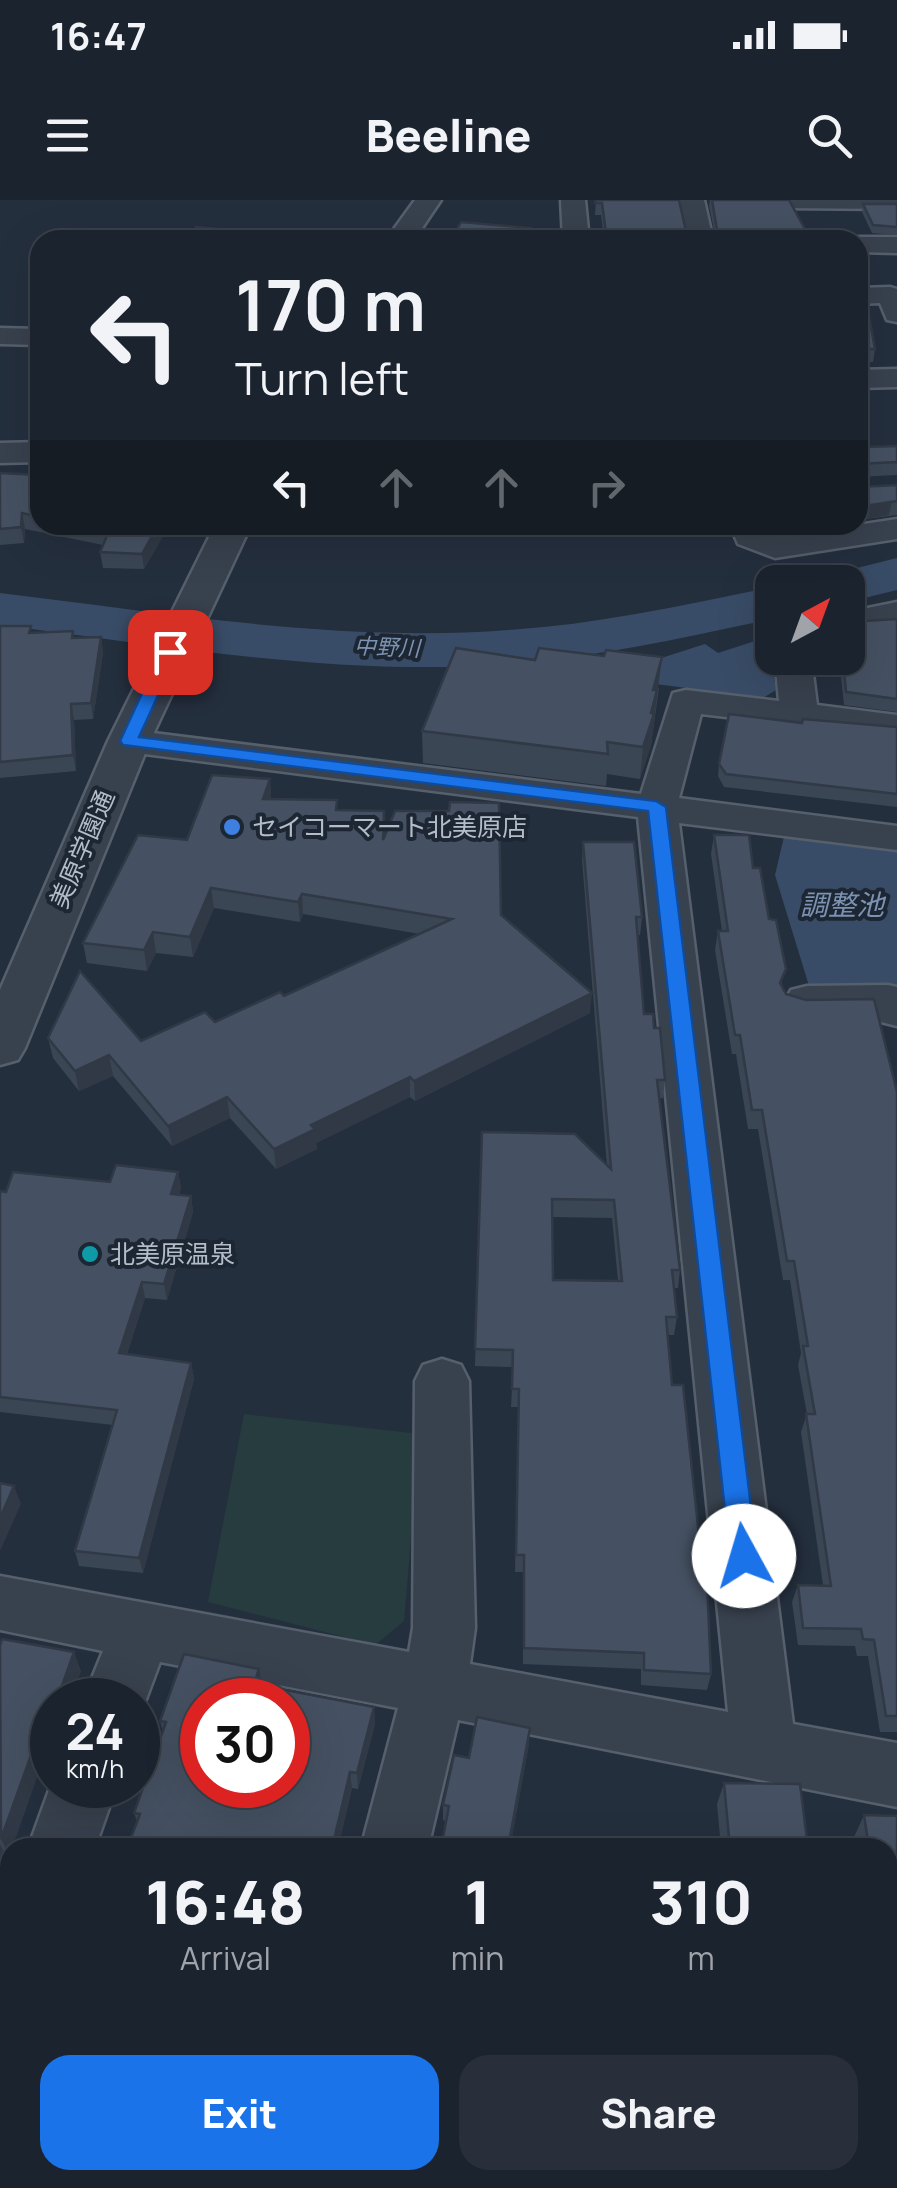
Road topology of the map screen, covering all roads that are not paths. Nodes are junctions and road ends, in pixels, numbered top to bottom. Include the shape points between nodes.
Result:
1 (428, 200) edge
2 (573, 200) edge
3 (692, 200) edge
4 (781, 200) edge
5 (897, 201) edge
6 (407, 230) edge
7 (575, 230) edge
8 (698, 230) edge
9 (897, 244) edge
10 (868, 245) edge
11 (868, 297) edge
12 (895, 301) edge
13 (0, 336) edge
14 (30, 337) edge
15 (868, 378) edge
16 (897, 378) edge
17 (30, 452) edge
18 (0, 453) edge
19 (897, 528) edge
20 (868, 533) edge
21 (228, 535) edge
22 (749, 535) edge
23 (854, 535) edge
24 (897, 612) edge
25 (865, 619) edge
26 (795, 675) edge
27 (800, 714) junction
28 (897, 726) edge
29 (129, 741) junction
30 (656, 807) junction
31 (897, 838) edge
32 (11, 996) edge
33 (802, 1000) edge
34 (897, 1011) edge
35 (0, 1048) edge
36 (442, 1381) dead end
37 (0, 1602) edge
38 (142, 1628) junction
39 (123, 1678) edge
40 (435, 1686) junction
41 (764, 1748) junction
42 (897, 1776) edge
43 (76, 1808) edge
44 (65, 1838) edge
45 (397, 1838) edge

1 - 6 street
2 - 7 street
3 - 8 street
4 - 5 street
9 - 10 street
11 - 12 street
13 - 14 street
15 - 16 street
17 - 18 street
19 - 20 street
21 - 29 street, 美原学園通
22 - 23 street via 775,548
24 - 25 street
26 - 27 street
27 - 28 street
27 - 30 street via 686,701
29 - 30 street
29 - 32 street, 美原学園通
30 - 31 street
30 - 41 street
32 - 35 street, 美原学園通
33 - 34 street via 888,1000
36 - 40 street via 444,1628
37 - 38 street
38 - 39 street
38 - 40 street
40 - 41 street
40 - 45 street
41 - 42 street
43 - 44 street

